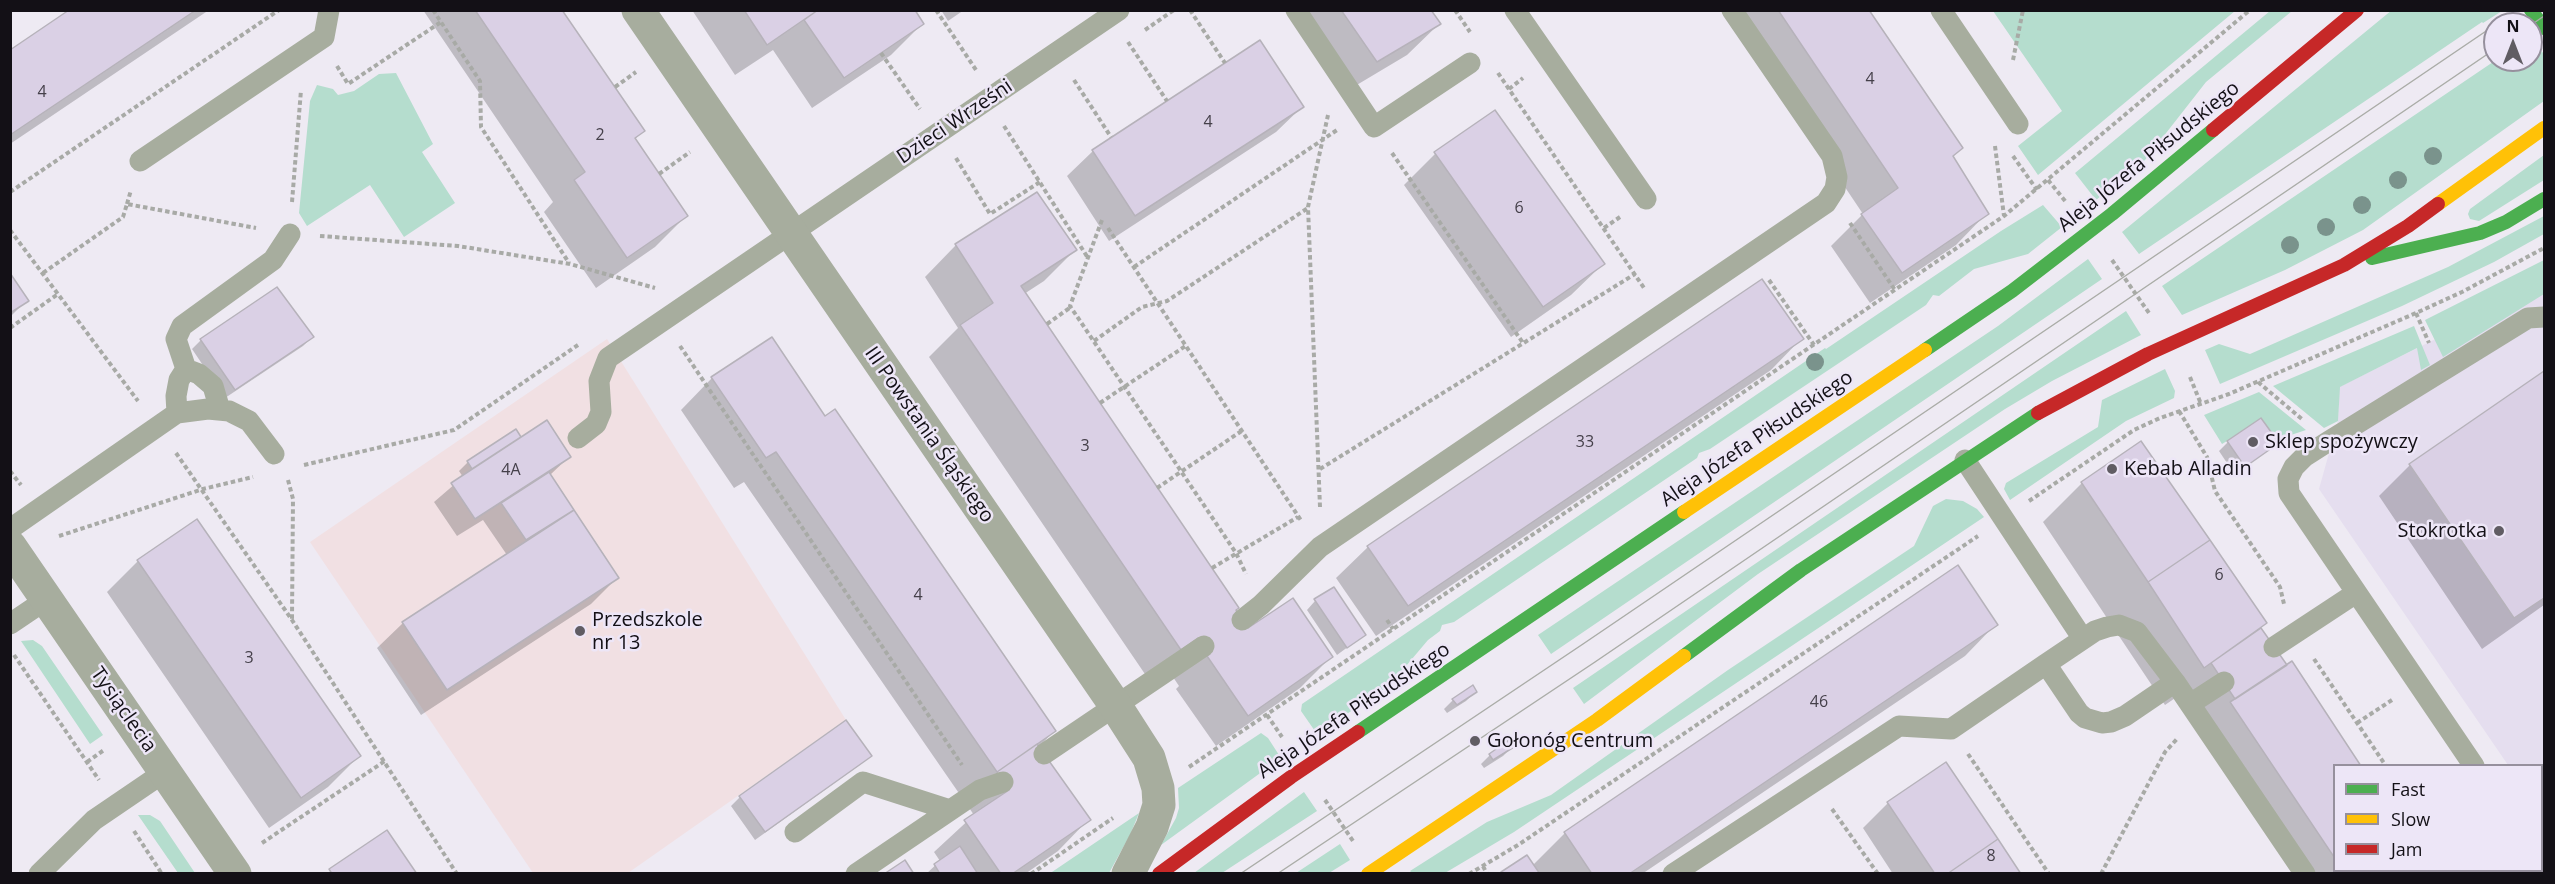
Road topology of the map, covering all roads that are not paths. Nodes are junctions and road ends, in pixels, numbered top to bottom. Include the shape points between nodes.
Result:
1 (329, 10) edge
2 (638, 10) edge
3 (1119, 10) edge
4 (1296, 10) edge
5 (1515, 10) edge
6 (1732, 10) edge
7 (1941, 10) edge
8 (2348, 10) edge
9 (2357, 10) edge
10 (2531, 10) edge
11 (2336, 27) junction
12 (2544, 28) edge
13 (1470, 63) dead end
14 (2018, 124) dead end
15 (2544, 128) edge
16 (140, 160) dead end
17 (1646, 199) dead end
18 (2544, 199) edge
19 (790, 233) junction
20 (290, 234) road end
21 (2344, 265) junction
22 (2544, 317) edge
23 (186, 369) junction
24 (220, 410) junction
25 (177, 413) junction
26 (578, 438) dead end
27 (1965, 460) junction
28 (280, 462) road end
29 (10, 529) edge
30 (10, 546) edge
31 (2356, 593) junction
32 (47, 599) junction
33 (1242, 620) dead end
34 (10, 624) edge
35 (2083, 639) junction
36 (1204, 646) dead end
37 (2274, 647) dead end
38 (2046, 664) junction
39 (2175, 682) junction
40 (2224, 682) dead end
41 (2190, 704) junction
42 (1115, 705) junction
43 (1044, 754) dead end
44 (2473, 764) edge
45 (166, 771) junction
46 (1003, 782) dead end
47 (950, 810) junction
48 (795, 832) dead end
49 (39, 873) edge
50 (235, 873) edge
51 (856, 873) edge
52 (1128, 873) edge
53 (1159, 873) edge
54 (1368, 873) edge
55 (1673, 873) edge
56 (2305, 873) edge

1 - 16 lane via 324,37
2 - 19 street, III Powstania Śląskiego
3 - 19 lane, Dzieci Wrześni
4 - 13 lane via 1369,119
5 - 17 lane
6 - 33 lane via 1832,156 1837,177 1831,196 1819,209 1320,547
7 - 14 lane
8 - 11 street
9 - 11 street, Aleja Józefa Piłsudskiego
10 - 12 street
11 - 53 street, Aleja Józefa Piłsudskiego via 2112,214 2021,284 1312,762
15 - 21 street via 2408,226
18 - 21 street via 2480,232
19 - 26 lane, Dzieci Wrześni via 608,358 599,381 601,412 596,424
19 - 42 street, III Powstania Śląskiego
20 - 23 lane via 273,260 182,326 176,339
21 - 27 street via 2120,368 2053,404
22 - 31 lane via 2528,318 2329,441 2294,467 2288,479 2289,494
23 - 24 lane via 213,386
23 - 25 lane via 179,380
24 - 25 lane
24 - 28 lane via 249,422
25 - 29 lane
27 - 35 lane
27 - 54 street via 1782,583 1588,727
30 - 32 street, Tysiąclecia
31 - 37 lane
31 - 44 lane
32 - 34 lane
32 - 45 street, Tysiąclecia
35 - 38 lane
35 - 39 lane via 2107,627 2129,627 2142,636
36 - 42 lane
38 - 39 lane via 2079,713 2102,723 2126,716
38 - 55 lane via 1951,729 1899,726
39 - 41 lane
40 - 41 lane
41 - 56 lane
42 - 43 lane
42 - 52 street, III Powstania Śląskiego via 1149,758 1158,788 1157,816
45 - 49 lane via 94,820
45 - 50 street, Tysiąclecia
46 - 47 lane via 980,790
47 - 48 lane via 863,782
47 - 51 lane

